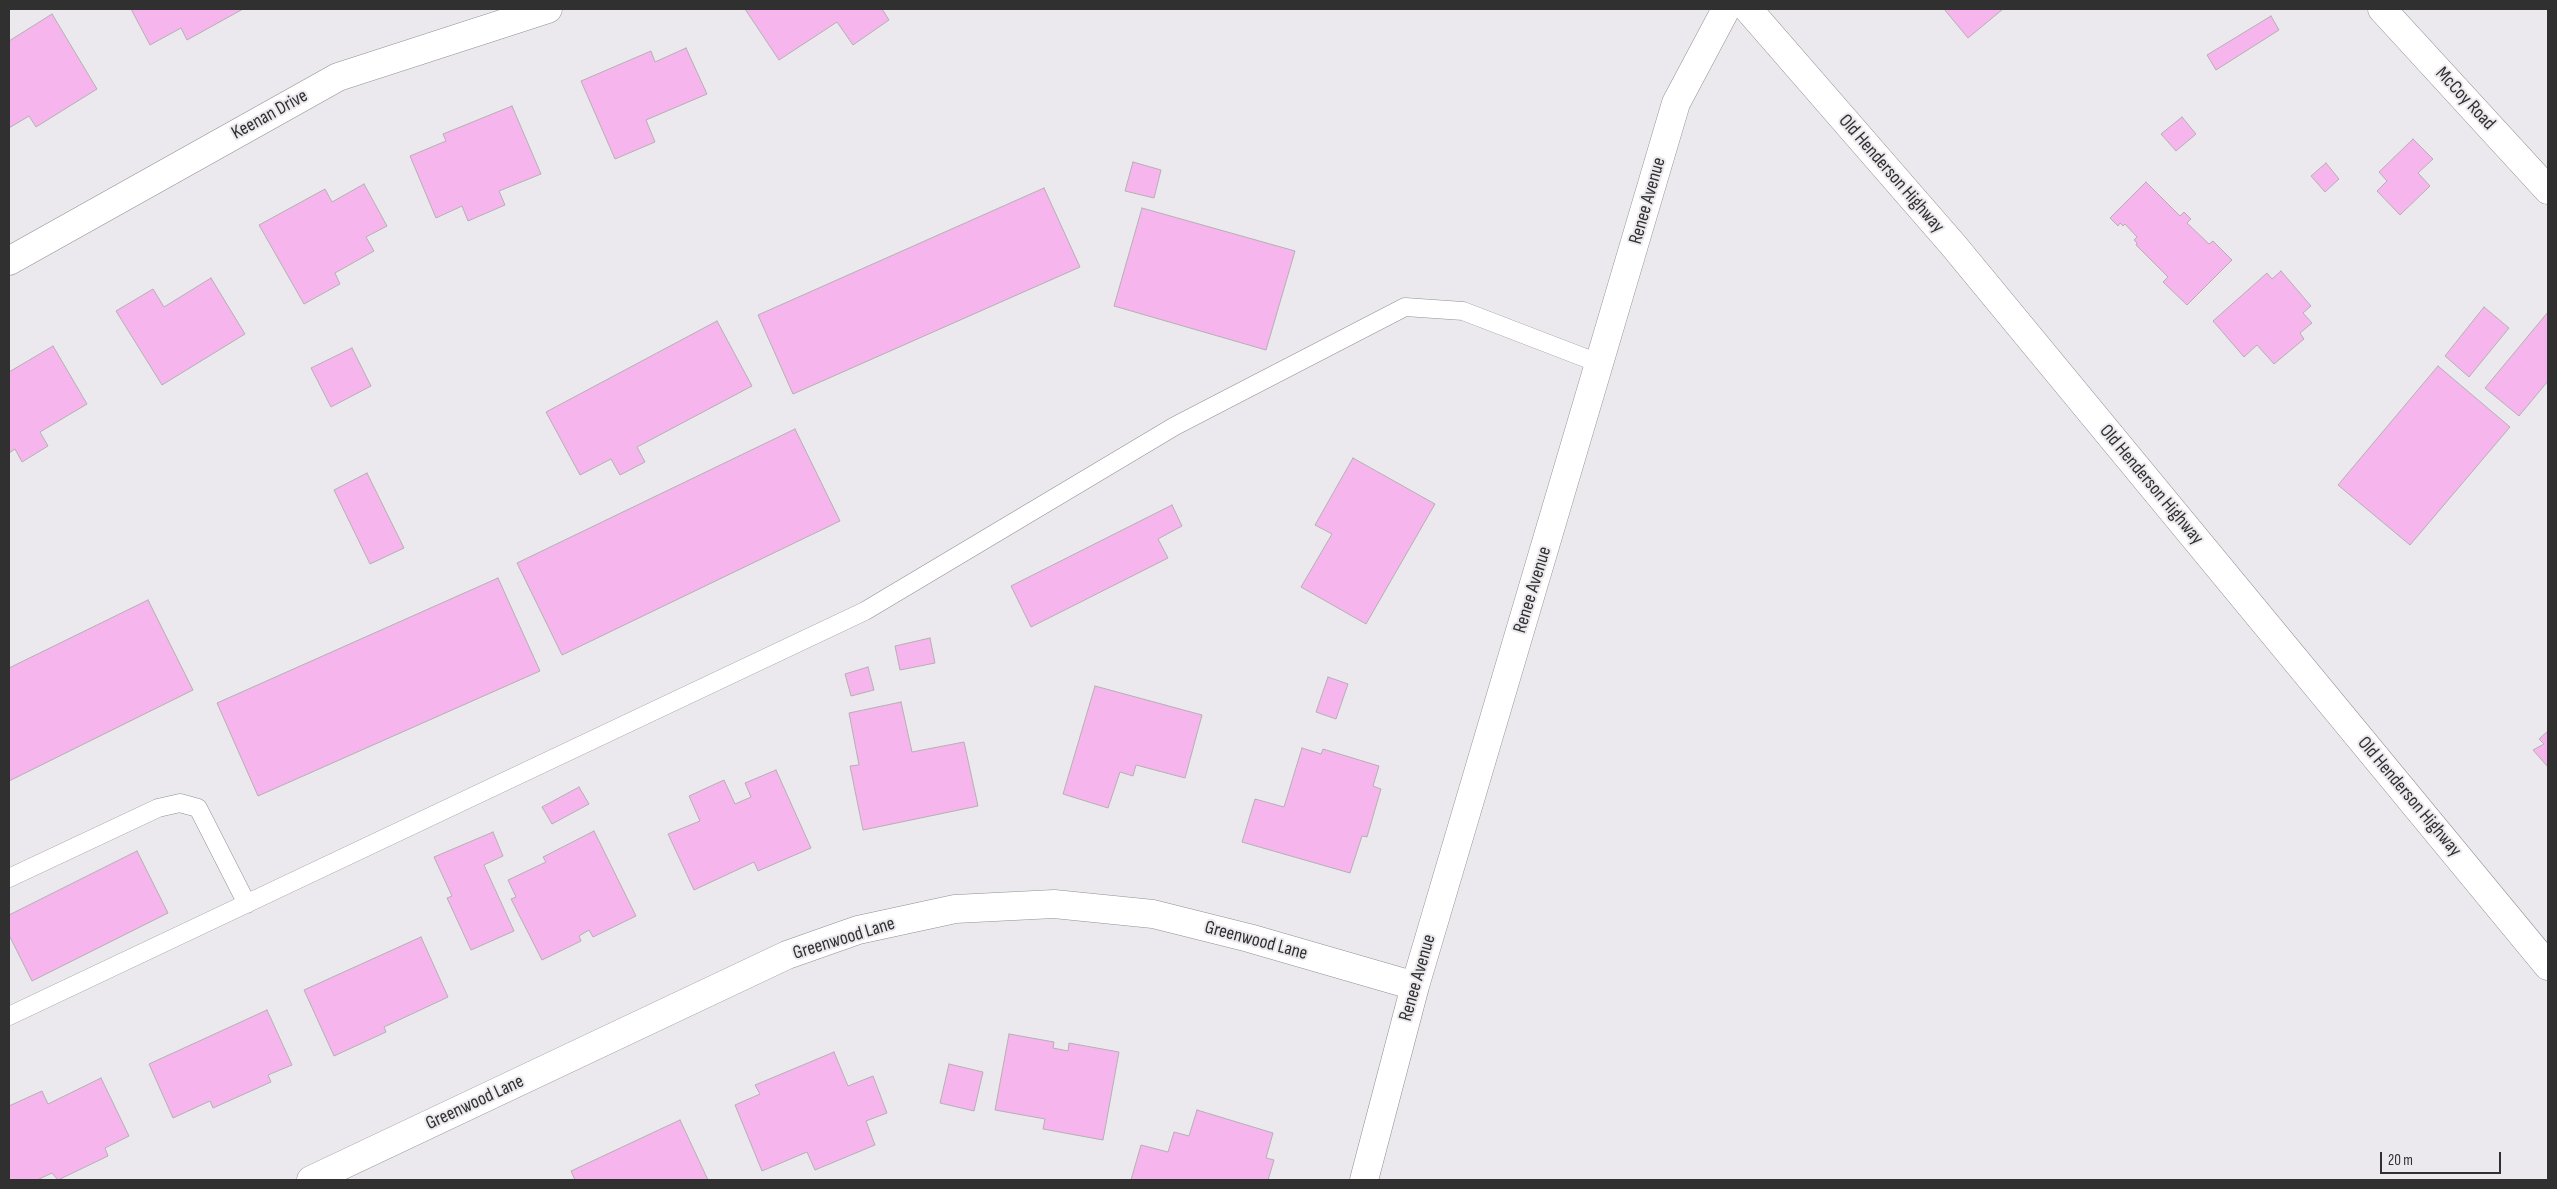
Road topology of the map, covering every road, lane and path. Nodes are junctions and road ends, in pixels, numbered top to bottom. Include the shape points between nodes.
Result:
1 (548, 9) edge
2 (1726, 9) edge
3 (1748, 9) edge
4 (2382, 9) edge
5 (2548, 190) edge
6 (9, 261) edge
7 (1601, 364) junction
8 (9, 878) edge
9 (246, 904) junction
10 (2548, 966) edge
11 (1415, 986) junction
12 (9, 1016) edge
13 (311, 1180) edge
14 (1364, 1180) edge

1 - 6 street, Keenan Drive via 338,77
2 - 7 street, Renee Avenue via 1676,103
3 - 10 street, Old Henderson Highway via 1954,246
4 - 5 street, McCoy Road
7 - 9 lane via 1463,312 1405,308 1175,426 865,611
7 - 11 street, Renee Avenue
8 - 9 lane via 158,808 180,803 198,808
9 - 12 lane
11 - 13 street, Greenwood Lane via 1153,914 1054,904 955,910 858,930 787,956
11 - 14 street, Renee Avenue

